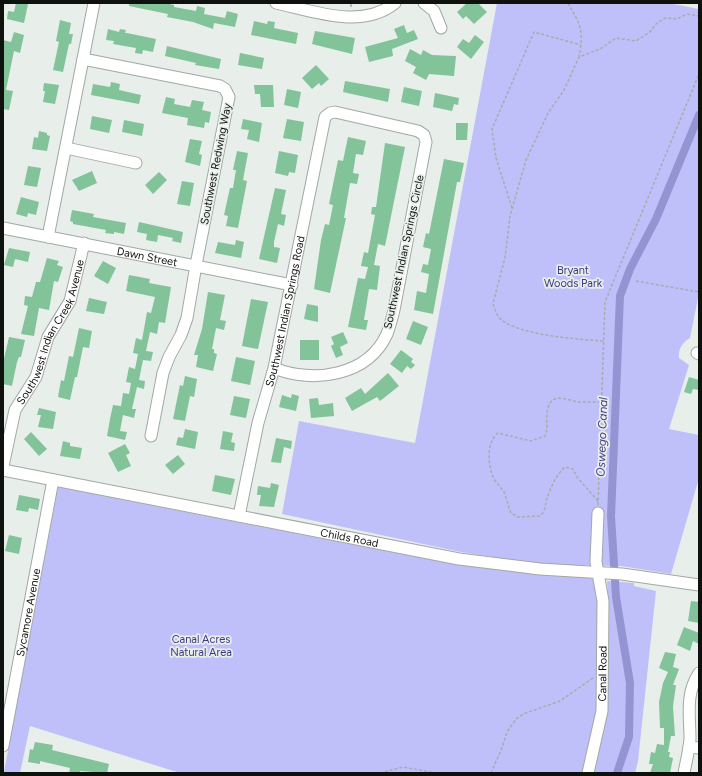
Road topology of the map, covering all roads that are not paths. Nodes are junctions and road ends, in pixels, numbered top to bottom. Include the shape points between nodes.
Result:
1 (94, 3) edge
2 (276, 3) edge
3 (395, 3) edge
4 (424, 3) edge
5 (441, 28) dead end
6 (83, 59) junction
7 (335, 112) joint
8 (66, 148) junction
9 (136, 163) dead end
10 (3, 228) edge
11 (48, 237) junction
12 (84, 243) junction
13 (196, 265) junction
14 (292, 285) junction
15 (274, 368) junction
16 (151, 436) dead end
17 (3, 466) edge
18 (3, 470) edge
19 (53, 480) junction
20 (598, 513) road end
21 (239, 516) junction
22 (602, 572) junction
23 (699, 585) edge
24 (699, 673) edge
25 (3, 746) edge
26 (694, 748) edge
27 (588, 773) edge
28 (684, 773) edge

1 - 6 street
2 - 3 street via 349,17 378,13
4 - 5 street via 434,11
6 - 8 street
6 - 13 street, Southwest Redwing Way via 226,89 229,97
7 - 14 street, Southwest Indian Springs Road via 325,117
7 - 15 street, Southwest Indian Springs Circle via 418,131 424,135 426,142 394,310 379,346 355,366 334,374 309,376
8 - 9 street
8 - 11 street
10 - 11 street, Dawn Street
11 - 12 street, Dawn Street
12 - 13 street, Dawn Street
12 - 17 street, Southwest Indian Creek Avenue via 70,301 48,337 36,377 15,410
13 - 14 street, Dawn Street
13 - 16 street via 185,324 163,373
14 - 15 street, Southwest Indian Springs Road
15 - 21 street, Southwest Indian Springs Road via 258,423
18 - 19 street, Childs Road
19 - 21 street, Childs Road
19 - 25 street, Sycamore Avenue
20 - 22 street, Canal Road via 596,562
21 - 22 street, Childs Road via 459,558 540,569
22 - 23 street, Childs Road
22 - 27 street, Canal Road via 602,711
24 - 26 street via 689,701
26 - 28 street

